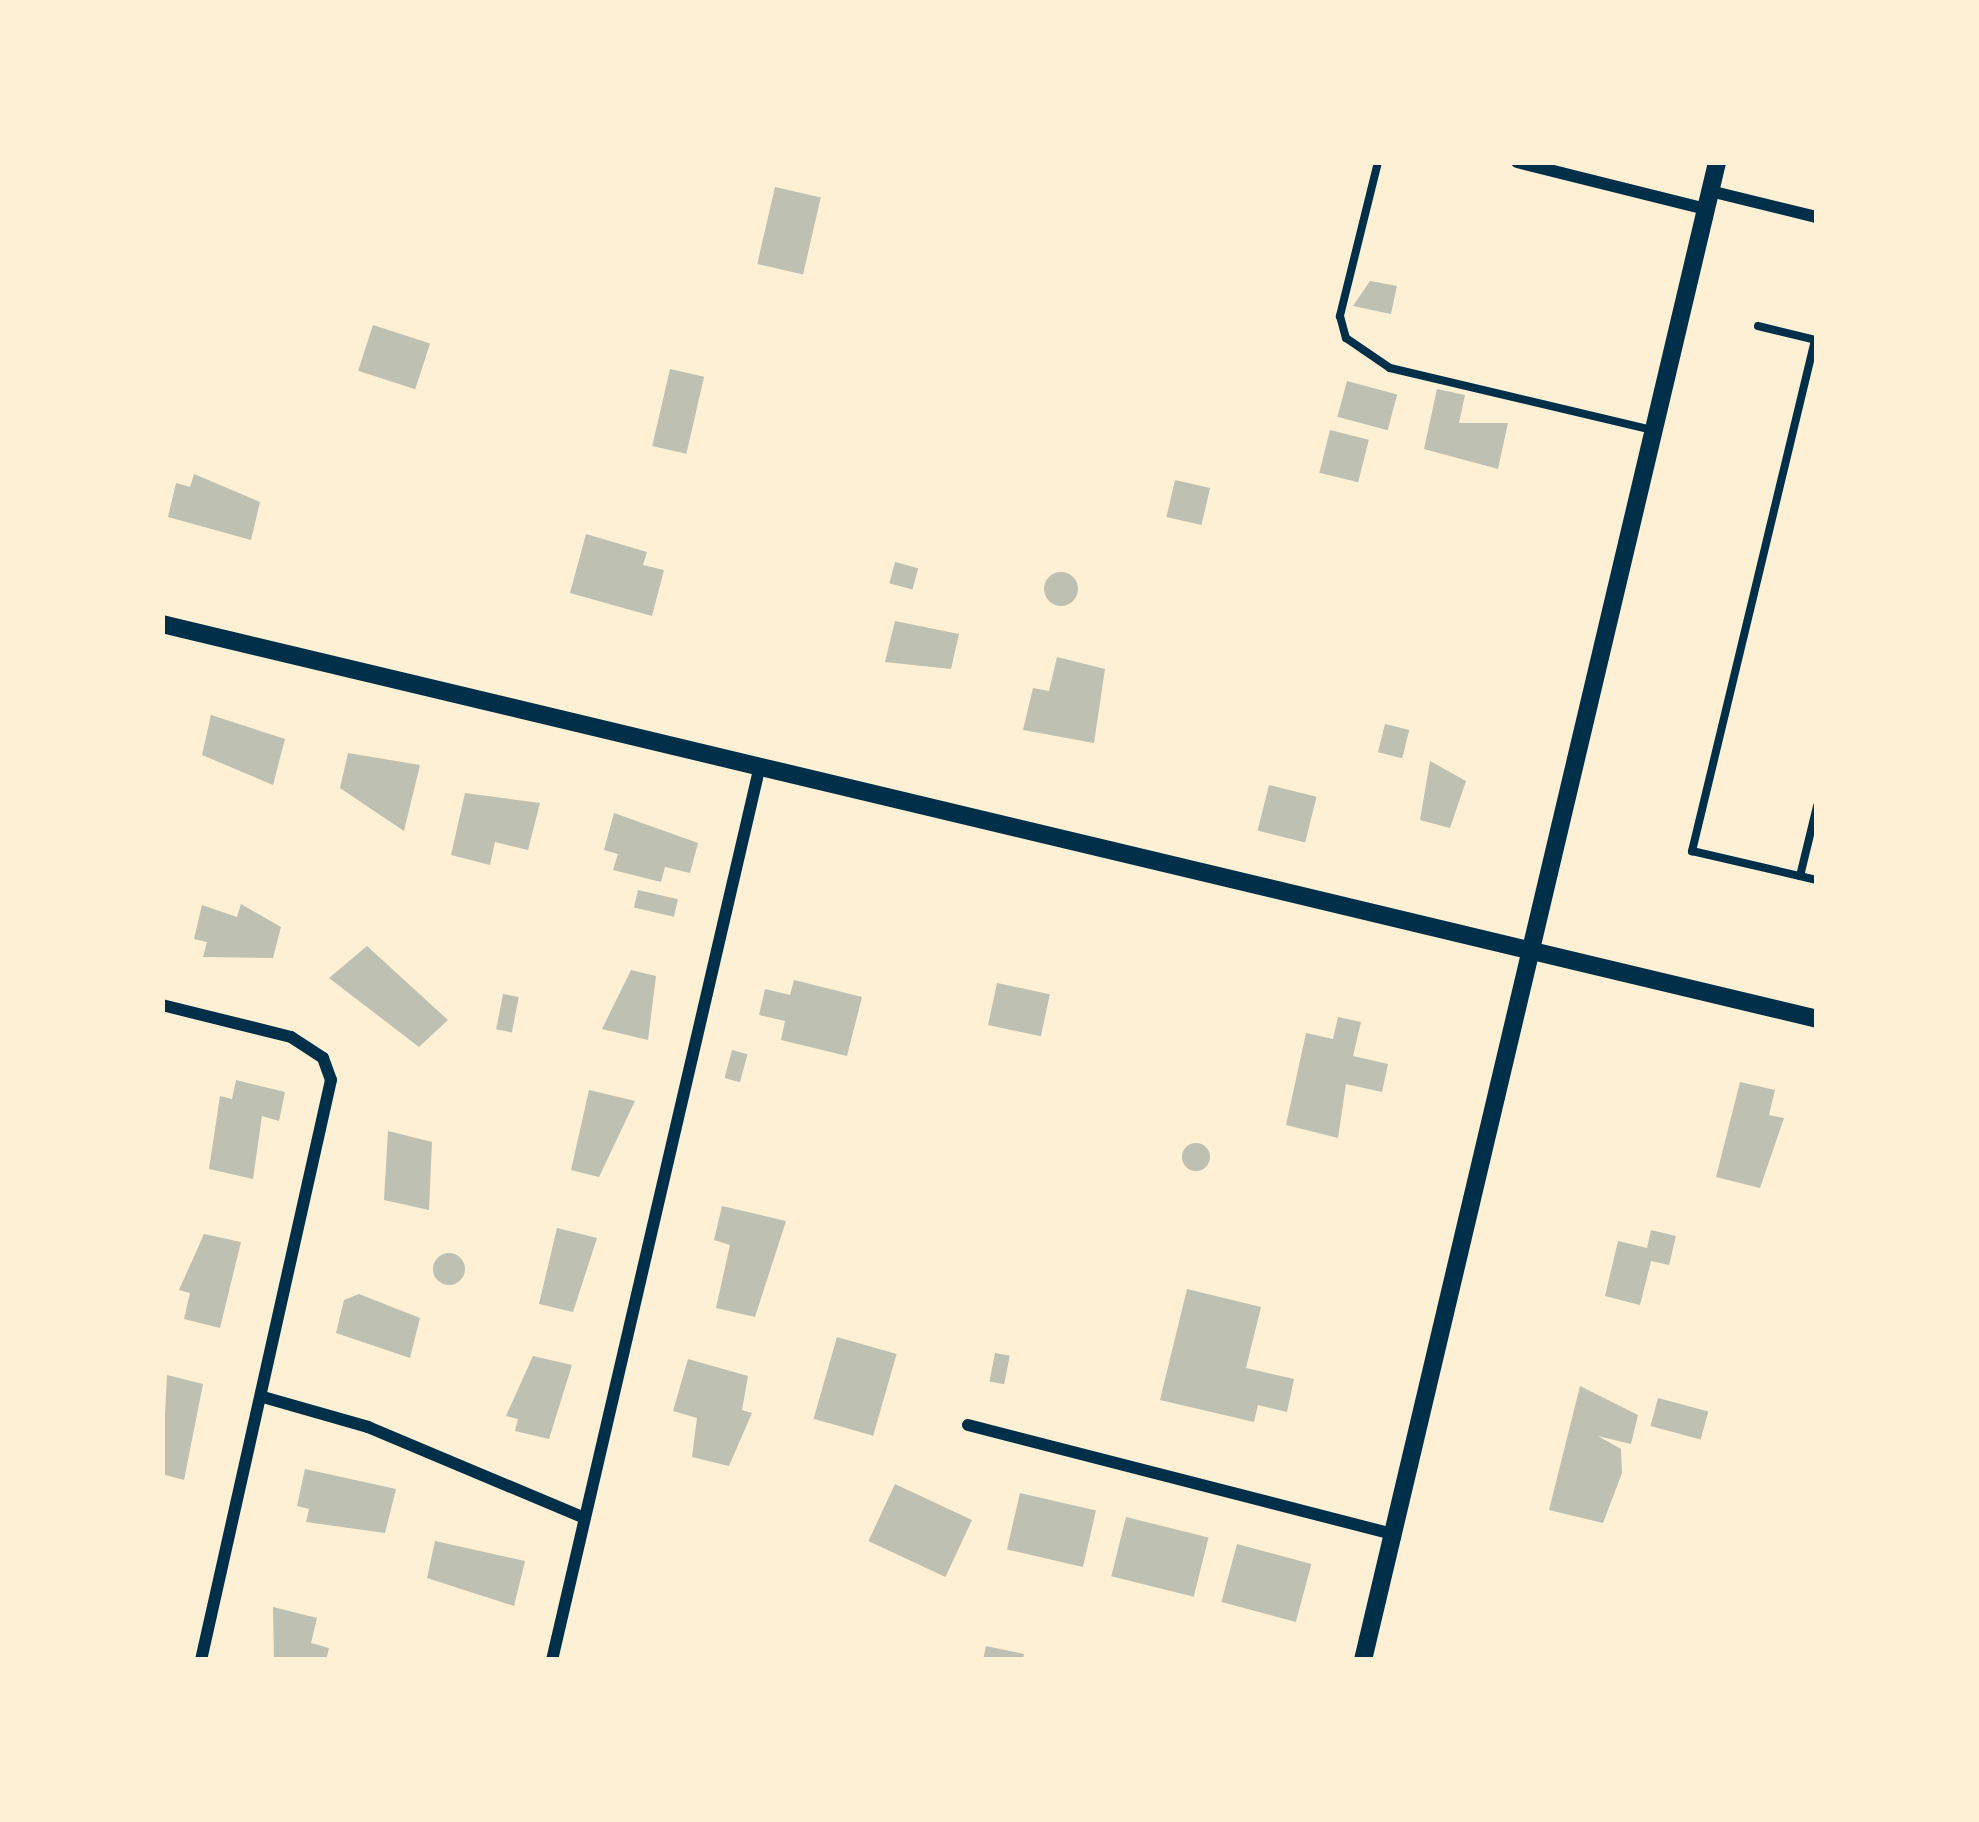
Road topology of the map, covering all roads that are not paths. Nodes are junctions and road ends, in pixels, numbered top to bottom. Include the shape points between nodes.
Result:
1 (1378, 162) edge
2 (1517, 162) edge
3 (1717, 162) edge
4 (1708, 200) junction
5 (1817, 217) edge
6 (1758, 326) dead end
7 (1816, 340) edge
8 (1654, 430) junction
9 (162, 624) edge
10 (759, 770) junction
11 (1817, 806) edge
12 (1800, 876) junction
13 (1817, 880) edge
14 (1532, 952) junction
15 (162, 1005) edge
16 (1817, 1019) edge
17 (263, 1397) junction
18 (968, 1425) dead end
19 (585, 1518) junction
20 (1394, 1534) junction
21 (201, 1660) edge
22 (552, 1660) edge
23 (1363, 1660) edge

1 - 8 lane via 1340,316 1346,338 1390,368
2 - 4 street
3 - 4 street
4 - 5 street
4 - 8 street
6 - 7 lane
7 - 12 lane via 1692,851
8 - 14 street
9 - 10 street
10 - 14 street
10 - 19 street
11 - 12 lane
12 - 13 lane
14 - 16 street
14 - 20 street
15 - 17 street via 290,1037 323,1058 329,1113
17 - 19 street via 368,1427
17 - 21 street
18 - 20 street
19 - 22 street
20 - 23 street

